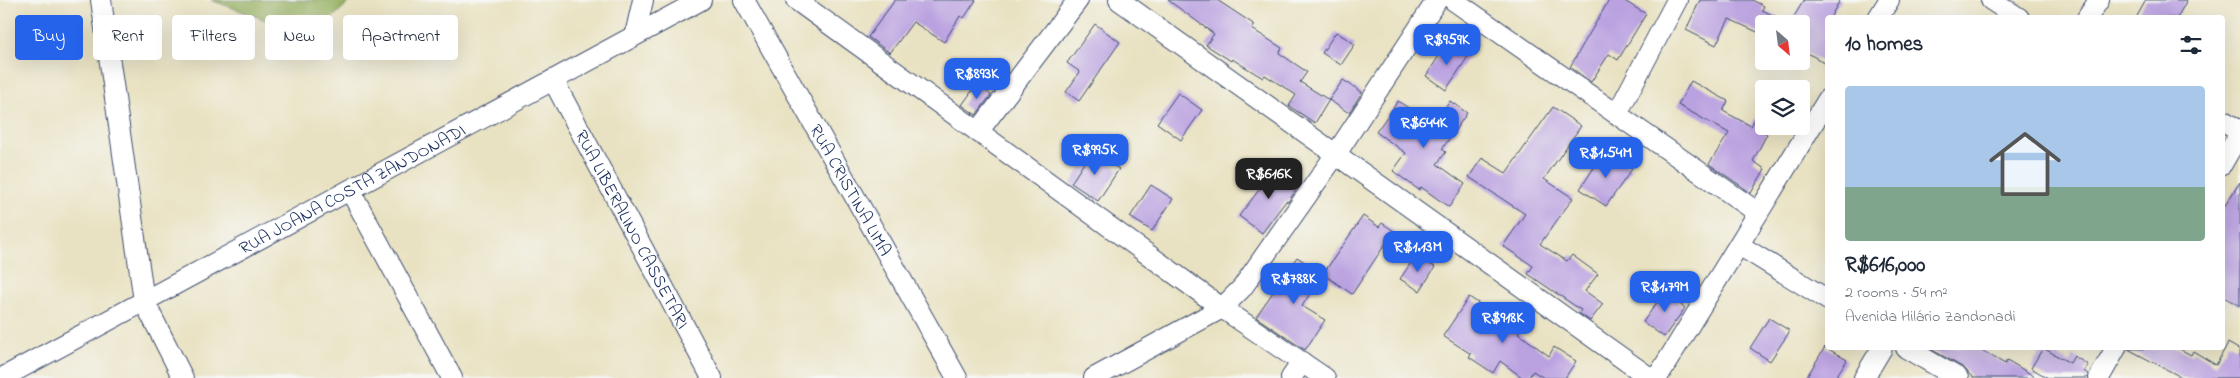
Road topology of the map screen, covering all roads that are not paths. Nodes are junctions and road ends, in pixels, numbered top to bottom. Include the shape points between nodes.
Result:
1 (101, 0) edge
2 (643, 0) edge
3 (701, 0) edge
4 (744, 0) edge
5 (796, 0) edge
6 (1078, 0) edge
7 (1119, 0) edge
8 (1437, 0) edge
9 (1453, 0) edge
10 (1677, 0) edge
11 (1889, 0) edge
12 (1990, 0) edge
13 (2098, 0) edge
14 (1880, 15) edge
15 (2014, 15) edge
16 (2090, 15) edge
17 (635, 35) junction
18 (553, 80) junction
19 (1825, 104) edge
20 (1617, 114) junction
21 (2225, 122) edge
22 (978, 132) junction
23 (2240, 132) edge
24 (1336, 154) junction
25 (2225, 159) edge
26 (350, 190) junction
27 (1758, 212) junction
28 (1739, 245) junction
29 (1825, 298) edge
30 (144, 301) junction
31 (1222, 308) junction
32 (1881, 350) edge
33 (1909, 350) edge
34 (2115, 350) edge
35 (1296, 370) edge
36 (2, 378) edge
37 (183, 378) edge
38 (452, 378) edge
39 (712, 378) edge
40 (957, 378) edge
41 (1094, 378) edge
42 (1324, 378) edge
43 (1650, 378) edge
44 (1657, 378) edge
45 (1864, 378) edge
46 (1958, 378) edge
47 (2099, 378) edge

1 - 30 street
2 - 17 street
3 - 17 street, RUA JOANA COSTA ZANDONADI
4 - 40 street, RUA CRISTINA LIMA
5 - 22 street
6 - 22 street
7 - 24 street
8 - 24 street
9 - 20 street
10 - 20 street
11 - 14 street
12 - 15 street
13 - 16 street
17 - 18 street, RUA JOANA COSTA ZANDONADI
18 - 26 street, RUA JOANA COSTA ZANDONADI
18 - 39 street, RUA LIBERALINO CASSETARI
19 - 27 street
20 - 27 street
21 - 23 street
22 - 31 street
23 - 25 street
24 - 31 street via 1242,288
24 - 43 street
26 - 30 street, RUA JOANA COSTA ZANDONADI
26 - 38 street
27 - 28 street
28 - 29 street
28 - 44 street
30 - 36 street, RUA JOANA COSTA ZANDONADI
30 - 37 street
31 - 35 street
31 - 41 street
32 - 45 street
33 - 46 street
34 - 47 street
35 - 42 street

